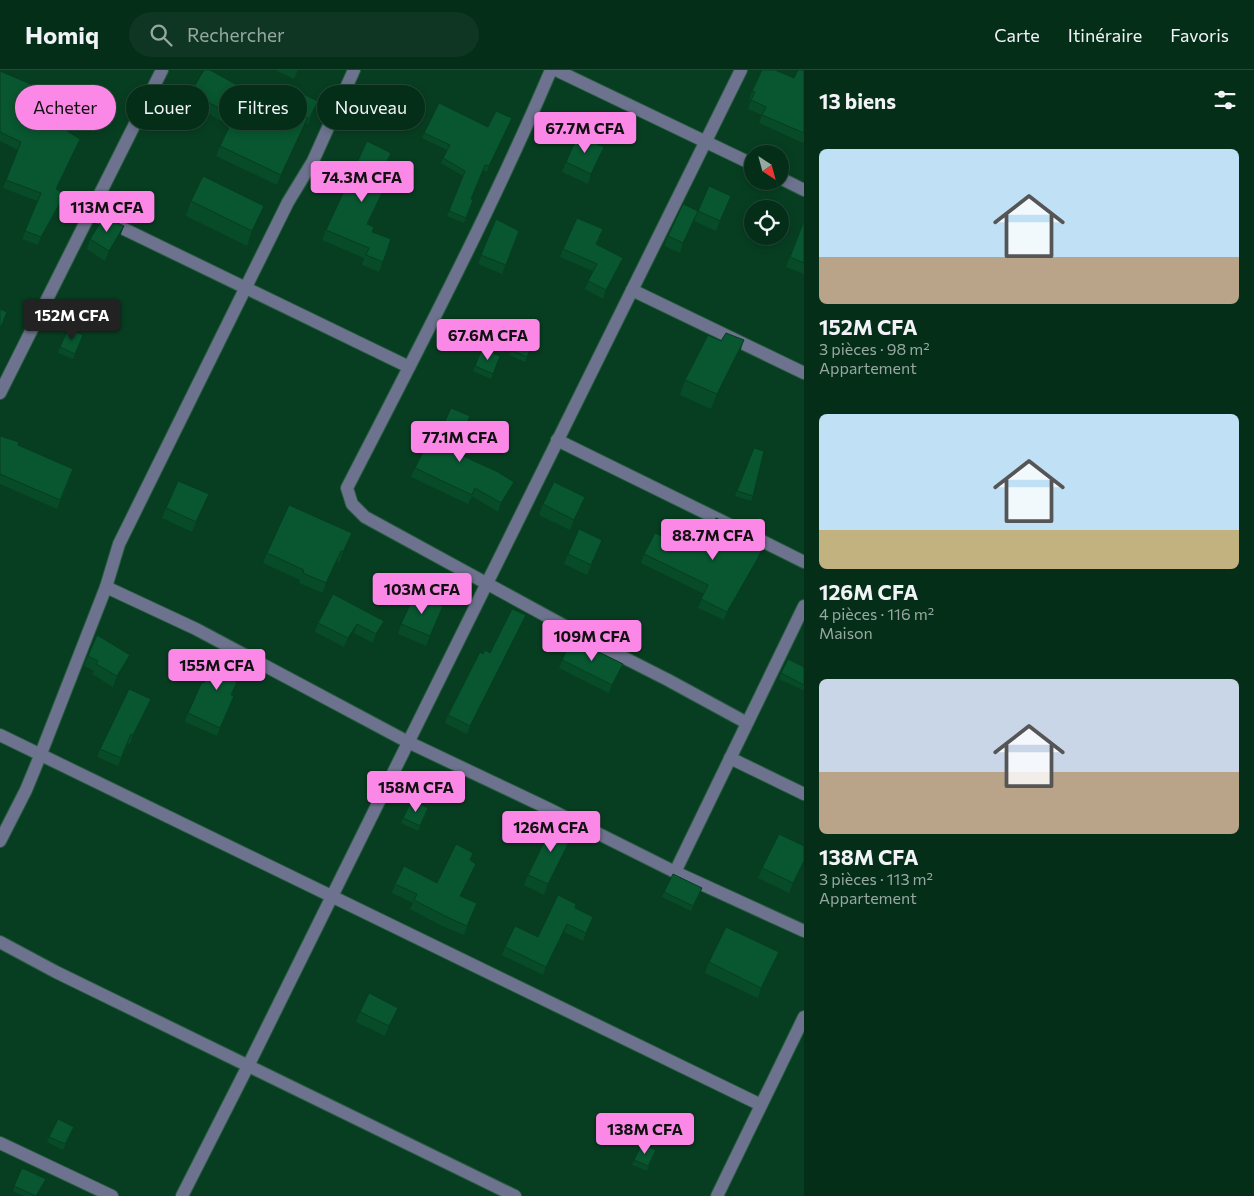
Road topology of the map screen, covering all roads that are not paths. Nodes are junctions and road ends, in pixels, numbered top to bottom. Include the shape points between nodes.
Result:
1 (162, 70) edge
2 (354, 70) edge
3 (551, 70) edge
4 (556, 70) edge
5 (741, 70) edge
6 (707, 142) junction
7 (744, 160) edge
8 (789, 182) edge
9 (804, 190) edge
10 (91, 213) junction
11 (246, 288) junction
12 (632, 290) junction
13 (409, 367) junction
14 (804, 373) edge
15 (0, 393) edge
16 (557, 440) junction
17 (804, 562) edge
18 (487, 583) junction
19 (106, 587) junction
20 (804, 606) edge
21 (747, 723) junction
22 (0, 735) edge
23 (408, 742) junction
24 (40, 756) junction
25 (730, 758) junction
26 (804, 794) edge
27 (0, 841) edge
28 (675, 872) junction
29 (332, 896) junction
30 (804, 930) edge
31 (0, 942) edge
32 (804, 1017) edge
33 (248, 1066) junction
34 (761, 1105) junction
35 (0, 1143) edge
36 (112, 1196) edge
37 (182, 1196) edge
38 (515, 1196) edge
39 (717, 1196) edge

1 - 10 street
2 - 11 street via 313,161 288,202
3 - 13 street via 528,126
4 - 6 street
5 - 6 street
6 - 7 street
6 - 12 street
8 - 9 street
10 - 11 street
10 - 15 street
11 - 13 street
11 - 19 street via 119,544
12 - 14 street
12 - 16 street
13 - 18 street via 347,488 352,504 365,517
16 - 17 street
16 - 18 street
18 - 21 street
18 - 23 street
19 - 23 street via 196,629
19 - 24 street
20 - 21 street
21 - 25 street
22 - 24 street
23 - 28 street
23 - 29 street
24 - 27 street
24 - 29 street
25 - 26 street
25 - 28 street
28 - 30 street
29 - 33 street
29 - 34 street
31 - 33 street
32 - 34 street
33 - 37 street
33 - 38 street
34 - 39 street
35 - 36 street

